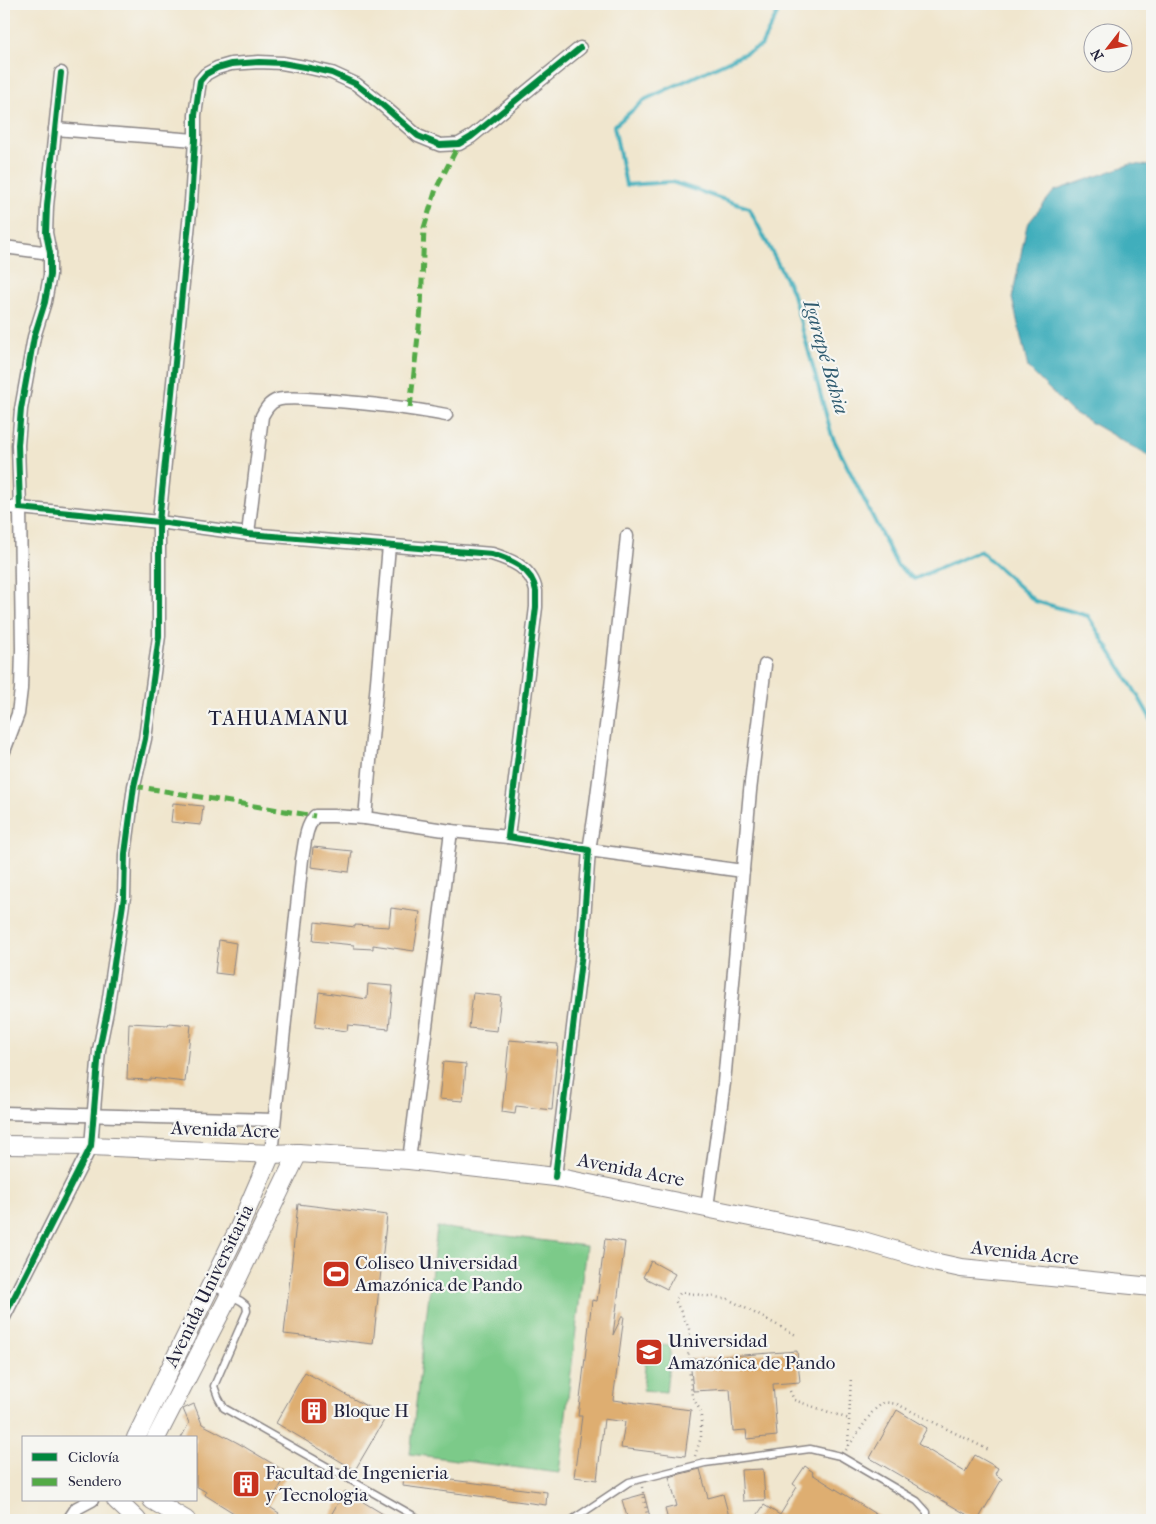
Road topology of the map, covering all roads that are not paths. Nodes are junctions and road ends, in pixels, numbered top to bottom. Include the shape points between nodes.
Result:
1 (580, 48) dead end
2 (61, 72) dead end
3 (54, 130) junction
4 (195, 140) junction
5 (4, 247) edge
6 (50, 253) junction
7 (446, 415) dead end
8 (4, 506) edge
9 (20, 508) junction
10 (158, 522) junction
11 (248, 534) junction
12 (627, 536) dead end
13 (389, 546) junction
14 (765, 665) dead end
15 (4, 751) edge
16 (365, 818) junction
17 (451, 832) junction
18 (508, 836) junction
19 (589, 850) junction
20 (743, 871) junction
21 (4, 1113) edge
22 (94, 1116) junction
23 (274, 1120) junction
24 (4, 1145) edge
25 (92, 1146) junction
26 (298, 1153) junction
27 (271, 1154) junction
28 (409, 1160) junction
29 (555, 1177) junction
30 (707, 1207) junction
31 (211, 1285) junction
32 (1152, 1287) edge
33 (229, 1296) junction
34 (5, 1312) edge
35 (174, 1359) junction
36 (193, 1367) junction
37 (137, 1436) edge
38 (157, 1436) edge
39 (88, 1502) edge
40 (118, 1502) edge
41 (155, 1502) edge
42 (69, 1520) edge
43 (137, 1520) edge
44 (186, 1520) edge
45 (421, 1520) edge
46 (572, 1520) edge
47 (927, 1520) edge

1 - 4 street via 471,137 459,144 440,145 418,136 356,84 332,73 282,63 231,64 206,74 200,81
2 - 3 street
3 - 4 street
3 - 6 street via 46,233
4 - 10 street via 182,304
5 - 6 street
6 - 9 street via 45,302 34,337 21,409 18,445
7 - 11 street via 410,408 308,399 279,399 271,403 262,416
8 - 9 street
9 - 10 street
9 - 15 street via 21,689 18,714
10 - 11 street
10 - 22 street via 159,636 134,786 125,854 124,897 100,1050
11 - 13 street
12 - 19 street
13 - 16 street
13 - 18 street via 492,554 521,566 533,582 536,607
14 - 20 street
16 - 17 street
16 - 23 street via 315,816 306,831
17 - 18 street
17 - 28 street
18 - 19 street
19 - 20 street
19 - 29 street via 581,961
20 - 30 street via 724,1083
21 - 22 street
22 - 23 street
22 - 25 street
23 - 27 street
24 - 25 main road, Avenida Acre
25 - 27 main road, Avenida Acre
25 - 34 street
26 - 27 main road, Avenida Acre
26 - 28 main road, Avenida Acre
26 - 33 main road, Avenida Universitaria
27 - 31 main road, Avenida Universitaria
28 - 29 main road, Avenida Acre
29 - 30 main road, Avenida Acre
30 - 32 main road, Avenida Acre via 853,1238 961,1268
31 - 33 lane
31 - 35 main road, Avenida Universitaria
33 - 36 main road, Avenida Universitaria
33 - 45 lane via 246,1305 247,1312 214,1386 224,1408
35 - 36 main road
35 - 37 main road, Avenida Universitaria
36 - 38 main road, Avenida Universitaria
39 - 42 street via 77,1508
40 - 43 main road
41 - 44 main road
46 - 47 lane via 629,1482 705,1464 810,1449 840,1456 917,1500 927,1512

